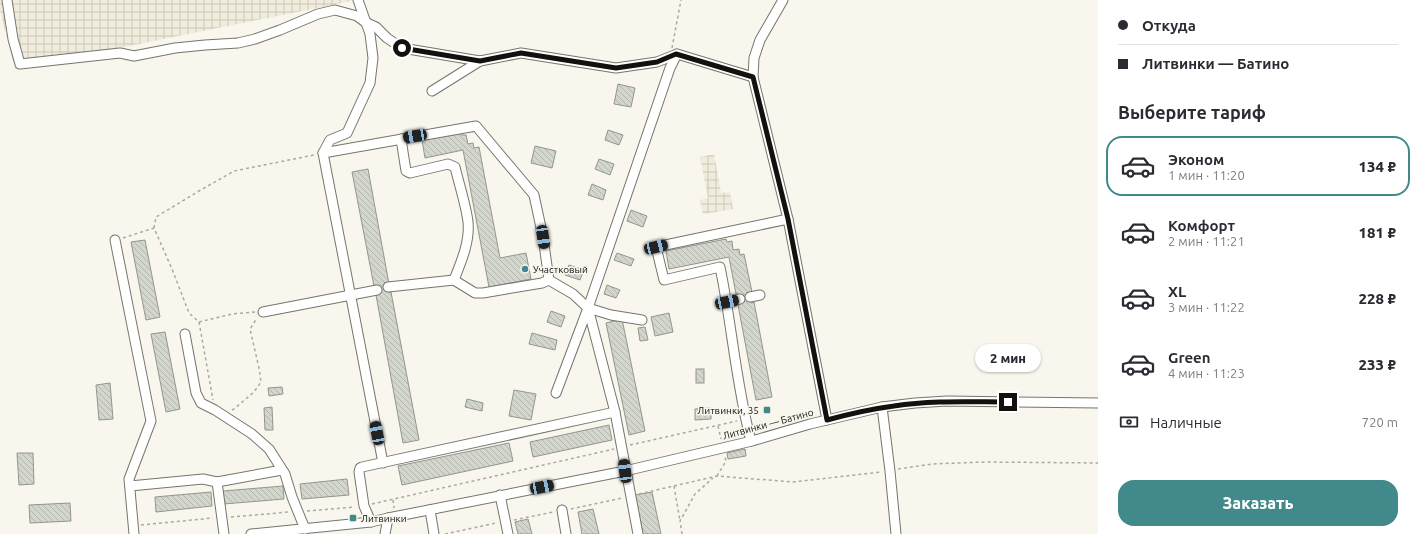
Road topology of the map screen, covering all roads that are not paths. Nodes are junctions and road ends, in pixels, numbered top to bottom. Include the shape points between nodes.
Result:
1 (7, 0) edge
2 (358, 0) edge
3 (783, 0) edge
4 (365, 22) junction
5 (676, 54) junction
6 (480, 61) junction
7 (753, 77) junction
8 (432, 91) dead end
9 (401, 139) junction
10 (323, 153) junction
11 (788, 219) junction
12 (115, 240) road end
13 (454, 280) junction
14 (549, 280) junction
15 (388, 287) dead end
16 (377, 290) dead end
17 (351, 295) junction
18 (760, 295) dead end
19 (750, 297) dead end
20 (740, 299) dead end
21 (727, 302) junction
22 (588, 308) junction
23 (263, 312) road end
24 (642, 320) dead end
25 (185, 334) dead end
26 (556, 393) dead end
27 (1098, 403) edge
28 (882, 407) junction
29 (615, 412) junction
30 (827, 420) junction
31 (751, 441) junction
32 (383, 463) junction
33 (282, 470) junction
34 (625, 471) junction
35 (217, 482) junction
36 (130, 486) junction
37 (500, 495) junction
38 (430, 510) junction
39 (562, 510) road end
40 (392, 515) junction
41 (371, 522) junction
42 (304, 529) junction
43 (134, 530) edge
44 (224, 534) edge
45 (251, 534) edge
46 (385, 534) edge
47 (434, 534) edge
48 (508, 534) edge
49 (566, 534) edge
50 (638, 534) edge
51 (896, 534) edge

1 - 4 street via 20,64 120,52 134,56 175,48 238,43 334,10 357,16
2 - 4 street
3 - 7 street via 760,40 754,58
4 - 6 street via 376,26 387,38 402,48
4 - 10 street via 370,34 373,58 370,83 347,133 330,140
5 - 6 street via 657,62 616,68 521,53
5 - 7 street
5 - 22 street
6 - 8 street
7 - 11 street
9 - 10 street
9 - 13 street via 406,171 410,173 448,164 455,167 468,223 467,241
9 - 14 street via 478,127 534,195
10 - 17 street
11 - 21 street via 656,247 664,280 720,267
11 - 30 street
12 - 36 street via 151,421 129,479
13 - 14 street via 475,293 483,293
13 - 15 street
14 - 22 street via 573,294
16 - 17 street
17 - 23 street
17 - 32 street
18 - 19 street
20 - 21 street
21 - 31 street via 745,420
22 - 24 street
22 - 26 street
22 - 29 street
25 - 33 street via 196,393 201,403 252,434 269,450
27 - 28 street, Литвинки — Батино via 947,401
28 - 30 street, Литвинки — Батино
28 - 51 street
29 - 32 street
29 - 34 street
30 - 31 street, Литвинки — Батино
31 - 34 street, Литвинки — Батино
32 - 41 street via 360,468 359,472 364,506
33 - 35 street
33 - 42 street
34 - 37 street, Литвинки — Батино
34 - 50 street
35 - 36 street via 203,479
35 - 44 street
36 - 43 street
37 - 38 street, Литвинки — Батино
37 - 48 street
38 - 40 street, Литвинки — Батино
38 - 47 street
39 - 49 street
40 - 41 street, Литвинки — Батино
40 - 46 street
41 - 42 street, Литвинки — Батино
42 - 45 street, Литвинки — Батино

